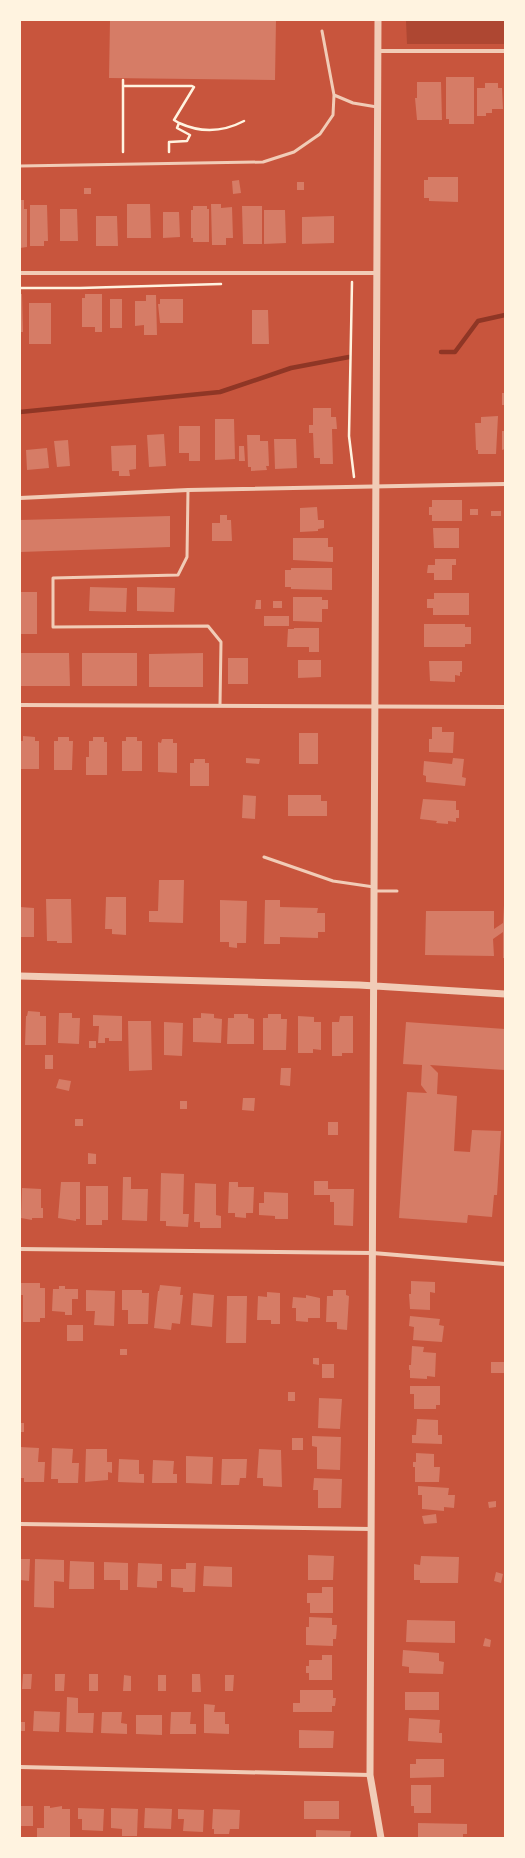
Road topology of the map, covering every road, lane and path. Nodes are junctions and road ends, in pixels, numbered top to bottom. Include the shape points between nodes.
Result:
1 (378, 20) edge
2 (322, 31) dead end
3 (378, 51) junction
4 (505, 51) edge
5 (124, 80) dead end
6 (124, 86) junction
7 (334, 95) junction
8 (377, 107) junction
9 (244, 121) dead end
10 (179, 124) junction
11 (124, 152) dead end
12 (169, 152) dead end
13 (20, 166) edge
14 (20, 273) edge
15 (377, 273) junction
16 (346, 280) dead end
17 (229, 284) dead end
18 (20, 288) edge
19 (354, 477) dead end
20 (505, 484) edge
21 (376, 487) junction
22 (188, 490) junction
23 (20, 498) edge
24 (20, 705) edge
25 (220, 706) junction
26 (375, 706) junction
27 (505, 707) edge
28 (264, 857) dead end
29 (374, 889) junction
30 (397, 891) dead end
31 (20, 976) edge
32 (374, 985) junction
33 (505, 994) edge
34 (20, 1249) edge
35 (373, 1253) junction
36 (505, 1264) edge
37 (20, 1524) edge
38 (371, 1529) junction
39 (20, 1767) edge
40 (370, 1775) junction
41 (381, 1838) edge

1 - 3 street
2 - 7 lane
3 - 4 street
3 - 8 street
5 - 6 path
6 - 10 path via 192,86 194,88 174,120
6 - 11 path
7 - 8 lane via 353,103
7 - 13 lane via 332,115 320,134 294,152 263,162
8 - 15 street
9 - 10 path via 224,129 209,131
10 - 12 path via 177,128 190,135 187,142 169,142
14 - 15 street
15 - 21 street
16 - 19 path via 352,280 349,436
17 - 18 path
20 - 21 street
21 - 22 street
21 - 26 street
22 - 23 street
22 - 25 lane via 187,557 178,575 53,578 53,627 208,626 221,642
24 - 25 street
25 - 26 street
26 - 27 street
26 - 29 street
28 - 29 lane via 333,881
29 - 30 lane
29 - 32 street
31 - 32 street
32 - 33 street
32 - 35 street
34 - 35 street
35 - 36 street
35 - 38 street
37 - 38 street
38 - 40 street
39 - 40 street
40 - 41 street

